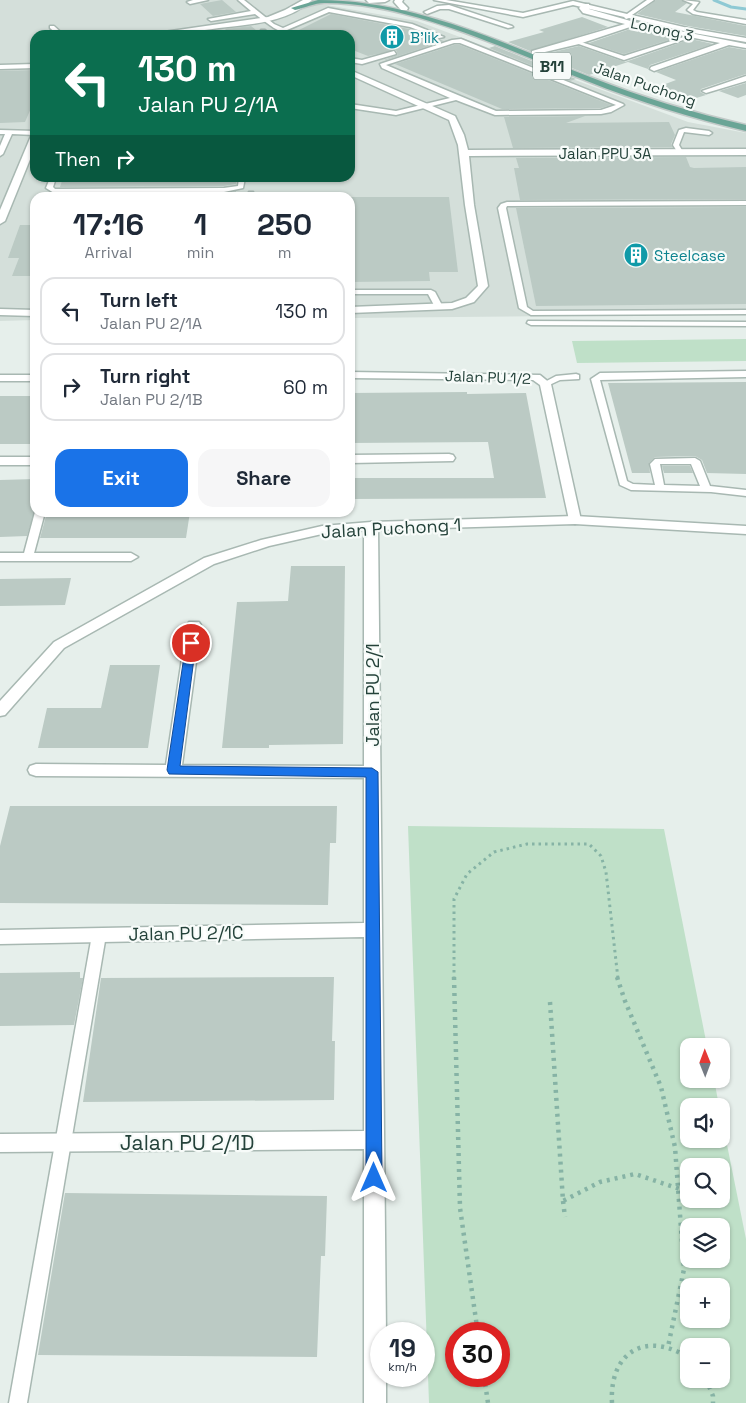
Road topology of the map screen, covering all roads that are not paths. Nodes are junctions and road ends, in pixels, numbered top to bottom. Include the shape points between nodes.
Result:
1 (205, 0) edge
2 (241, 0) edge
3 (308, 0) edge
4 (337, 0) edge
5 (385, 0) edge
6 (399, 0) edge
7 (437, 0) edge
8 (651, 0) edge
9 (686, 0) edge
10 (190, 2) dead end
11 (365, 2) edge
12 (296, 4) edge
13 (586, 6) junction
14 (404, 8) junction
15 (256, 12) junction
16 (428, 12) junction
17 (626, 17) junction
18 (211, 19) dead end
19 (264, 20) junction
20 (746, 22) edge
21 (634, 24) junction
22 (52, 27) dead end
23 (510, 27) dead end
24 (55, 30) edge
25 (193, 30) edge
26 (283, 30) joint
27 (692, 36) junction
28 (746, 40) edge
29 (576, 42) junction
30 (729, 43) junction
31 (746, 46) edge
32 (535, 53) junction
33 (355, 62) edge
34 (30, 66) edge
35 (0, 67) edge
36 (654, 69) dead end
37 (355, 74) edge
38 (745, 79) edge
39 (706, 92) dead end
40 (456, 98) junction
41 (428, 106) junction
42 (355, 107) edge
43 (746, 122) edge
44 (746, 128) edge
45 (0, 132) edge
46 (9, 133) junction
47 (709, 133) dead end
48 (30, 134) edge
49 (30, 146) edge
50 (680, 152) junction
51 (746, 152) edge
52 (464, 153) junction
53 (0, 154) edge
54 (51, 182) edge
55 (241, 182) edge
56 (746, 203) edge
57 (0, 220) edge
58 (355, 292) edge
59 (438, 307) junction
60 (355, 310) edge
61 (0, 312) edge
62 (746, 312) edge
63 (30, 314) edge
64 (531, 324) dead end
65 (746, 324) edge
66 (746, 374) edge
67 (355, 375) edge
68 (576, 377) dead end
69 (0, 378) edge
70 (30, 378) edge
71 (545, 384) junction
72 (449, 458) dead end
73 (355, 459) edge
74 (0, 461) edge
75 (30, 461) edge
76 (660, 488) junction
77 (706, 489) junction
78 (746, 492) edge
79 (39, 517) edge
80 (575, 520) junction
81 (371, 526) junction
82 (746, 530) edge
83 (0, 557) edge
84 (28, 557) junction
85 (131, 557) dead end
86 (194, 625) dead end
87 (0, 711) edge
88 (36, 770) dead end
89 (173, 770) junction
90 (372, 772) junction
91 (373, 930) junction
92 (99, 935) junction
93 (0, 937) edge
94 (374, 1140) junction
95 (63, 1143) junction
96 (0, 1144) edge
97 (18, 1403) edge
98 (375, 1403) edge

1 - 10 lane
2 - 15 lane
3 - 12 street
4 - 11 main road, Jalan Puchong / B11
5 - 11 street
6 - 14 street
7 - 13 lane via 523,15 567,3
8 - 17 lane
9 - 20 lane via 697,3 690,10 695,13
11 - 12 main road
11 - 14 main road, Jalan Puchong / B11
11 - 44 main road, Jalan Puchong / B11 via 437,21 660,106
12 - 19 street
13 - 17 lane
13 - 21 street, Lorong 3 via 583,8 586,11
14 - 16 main road, Jalan Puchong / B11
15 - 18 lane
15 - 19 lane
16 - 23 lane via 438,7 449,7
16 - 32 main road, Jalan Puchong / B11
17 - 28 lane
19 - 25 street
19 - 26 lane
21 - 27 street, Lorong 3
21 - 29 street
22 - 24 lane
26 - 33 lane via 328,10 398,22 441,37
27 - 29 lane via 624,58
27 - 30 street, Lorong 3
29 - 32 street
30 - 31 street, Lorong 3
30 - 36 street
32 - 43 main road, Jalan Puchong / B11 via 666,101
34 - 35 lane
37 - 41 street
38 - 39 street
40 - 40 lane via 495,112 601,112 621,105 461,41 383,64
40 - 41 lane
41 - 42 lane via 396,112
41 - 52 street via 452,118
45 - 46 lane
46 - 48 lane
46 - 53 lane
47 - 50 lane via 680,132 676,144
49 - 57 street
50 - 51 street, Jalan PPU 3A
50 - 52 street, Jalan PPU 3A
52 - 59 street via 482,286 478,295 467,303
54 - 55 lane via 49,188 54,191 73,191 224,190 240,187
56 - 62 lane via 507,204 502,208 523,308 532,313
58 - 59 lane via 431,292
59 - 60 street
61 - 63 street
64 - 65 lane
66 - 76 lane via 595,378 623,483 631,487
67 - 71 street, Jalan PU 1/2 via 525,376 536,377
68 - 71 lane via 559,378
69 - 70 street
71 - 80 street, Jalan PU 1/2
72 - 73 street
74 - 75 street
76 - 77 lane
76 - 77 lane via 655,464 658,461 692,460 698,464
77 - 78 lane
79 - 84 lane
80 - 81 street, Jalan Puchong 1
80 - 82 street, Jalan Puchong 1
81 - 87 street, Jalan Puchong 1 via 322,530 209,561 59,646
81 - 90 street, Jalan PU 2/1
83 - 84 street
84 - 85 street
86 - 89 street
88 - 89 street
89 - 90 street
90 - 91 street, Jalan PU 2/1
91 - 92 street, Jalan PU 2/1C
91 - 94 street, Jalan PU 2/1
92 - 93 street, Jalan PU 2/1C
92 - 95 lane
94 - 95 street, Jalan PU 2/1D
94 - 98 street, Jalan PU 2/1
95 - 96 street, Jalan PU 2/1D
95 - 97 lane

